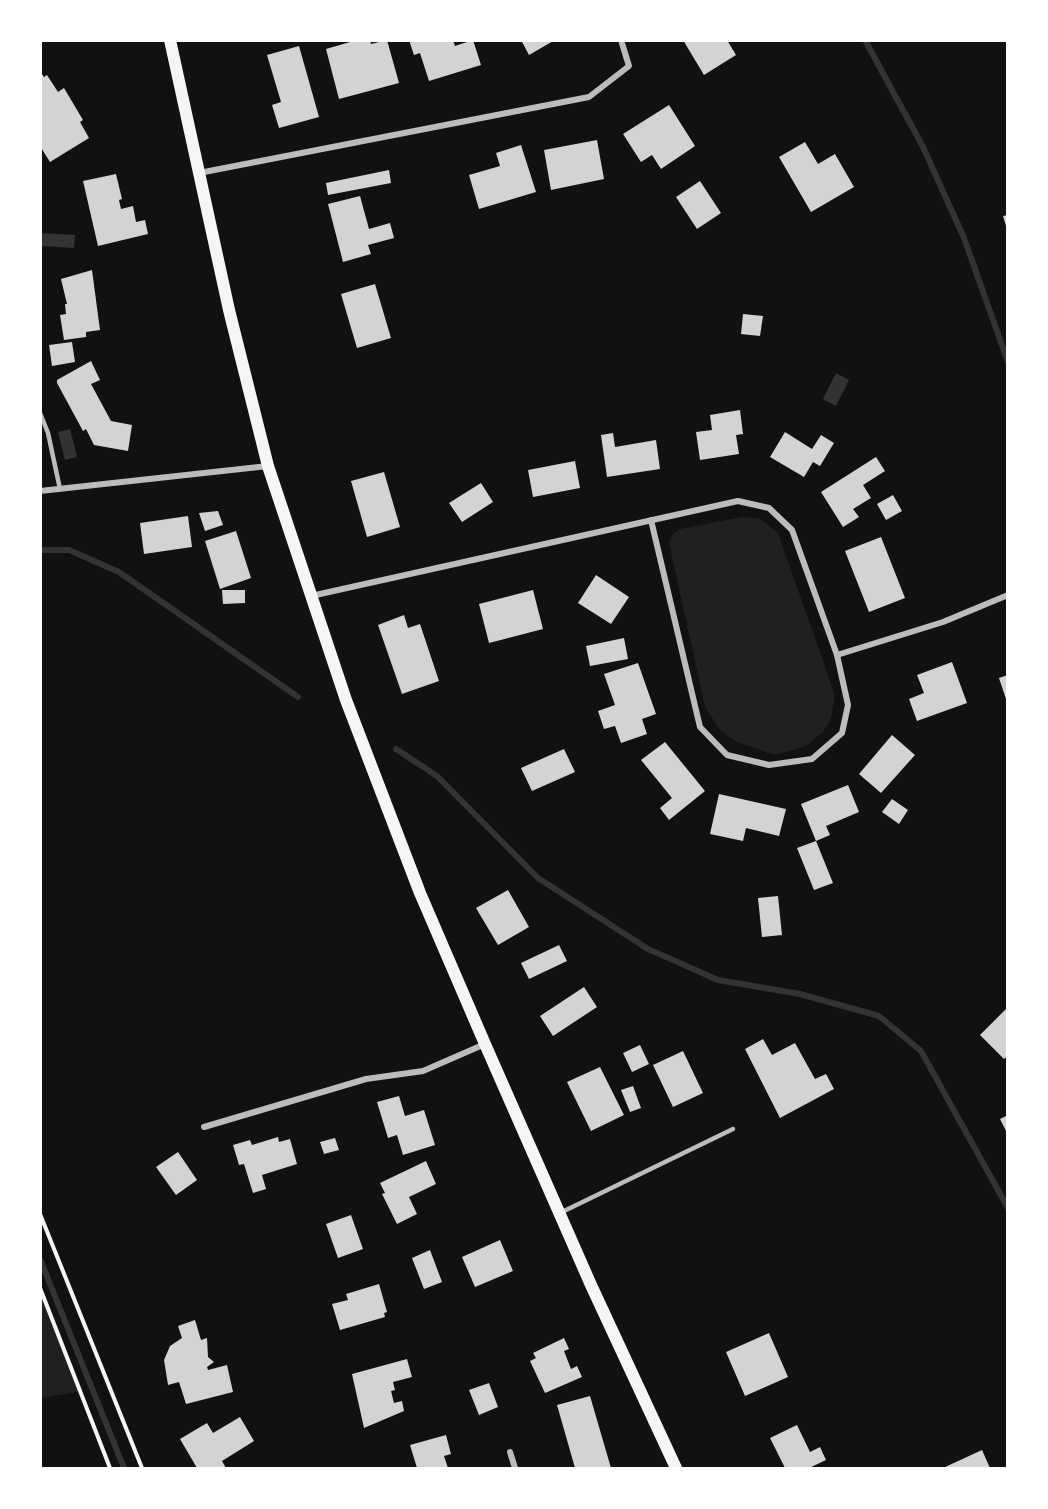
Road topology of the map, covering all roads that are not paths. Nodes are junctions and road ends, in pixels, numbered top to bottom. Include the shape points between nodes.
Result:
1 (170, 40) edge
2 (621, 40) edge
3 (199, 173) junction
4 (40, 413) edge
5 (268, 466) junction
6 (60, 489) junction
7 (40, 491) edge
8 (651, 520) junction
9 (1008, 595) edge
10 (309, 597) junction
11 (837, 655) junction
12 (485, 1044) junction
13 (204, 1128) dead end
14 (733, 1129) dead end
15 (559, 1214) junction
16 (510, 1452) dead end
17 (515, 1468) edge
18 (675, 1468) edge

1 - 3 main road
2 - 3 street via 629,66 589,97
3 - 5 main road
4 - 6 lane
5 - 6 street
5 - 10 main road
6 - 7 street
8 - 10 street
8 - 11 street via 738,501 769,508 792,531
8 - 11 street via 700,727 727,755 769,765 812,759 842,733 848,705
9 - 11 street via 943,622
10 - 12 main road via 416,882
12 - 13 street via 423,1071 366,1079
12 - 15 main road
14 - 15 lane
15 - 18 main road
16 - 17 street

